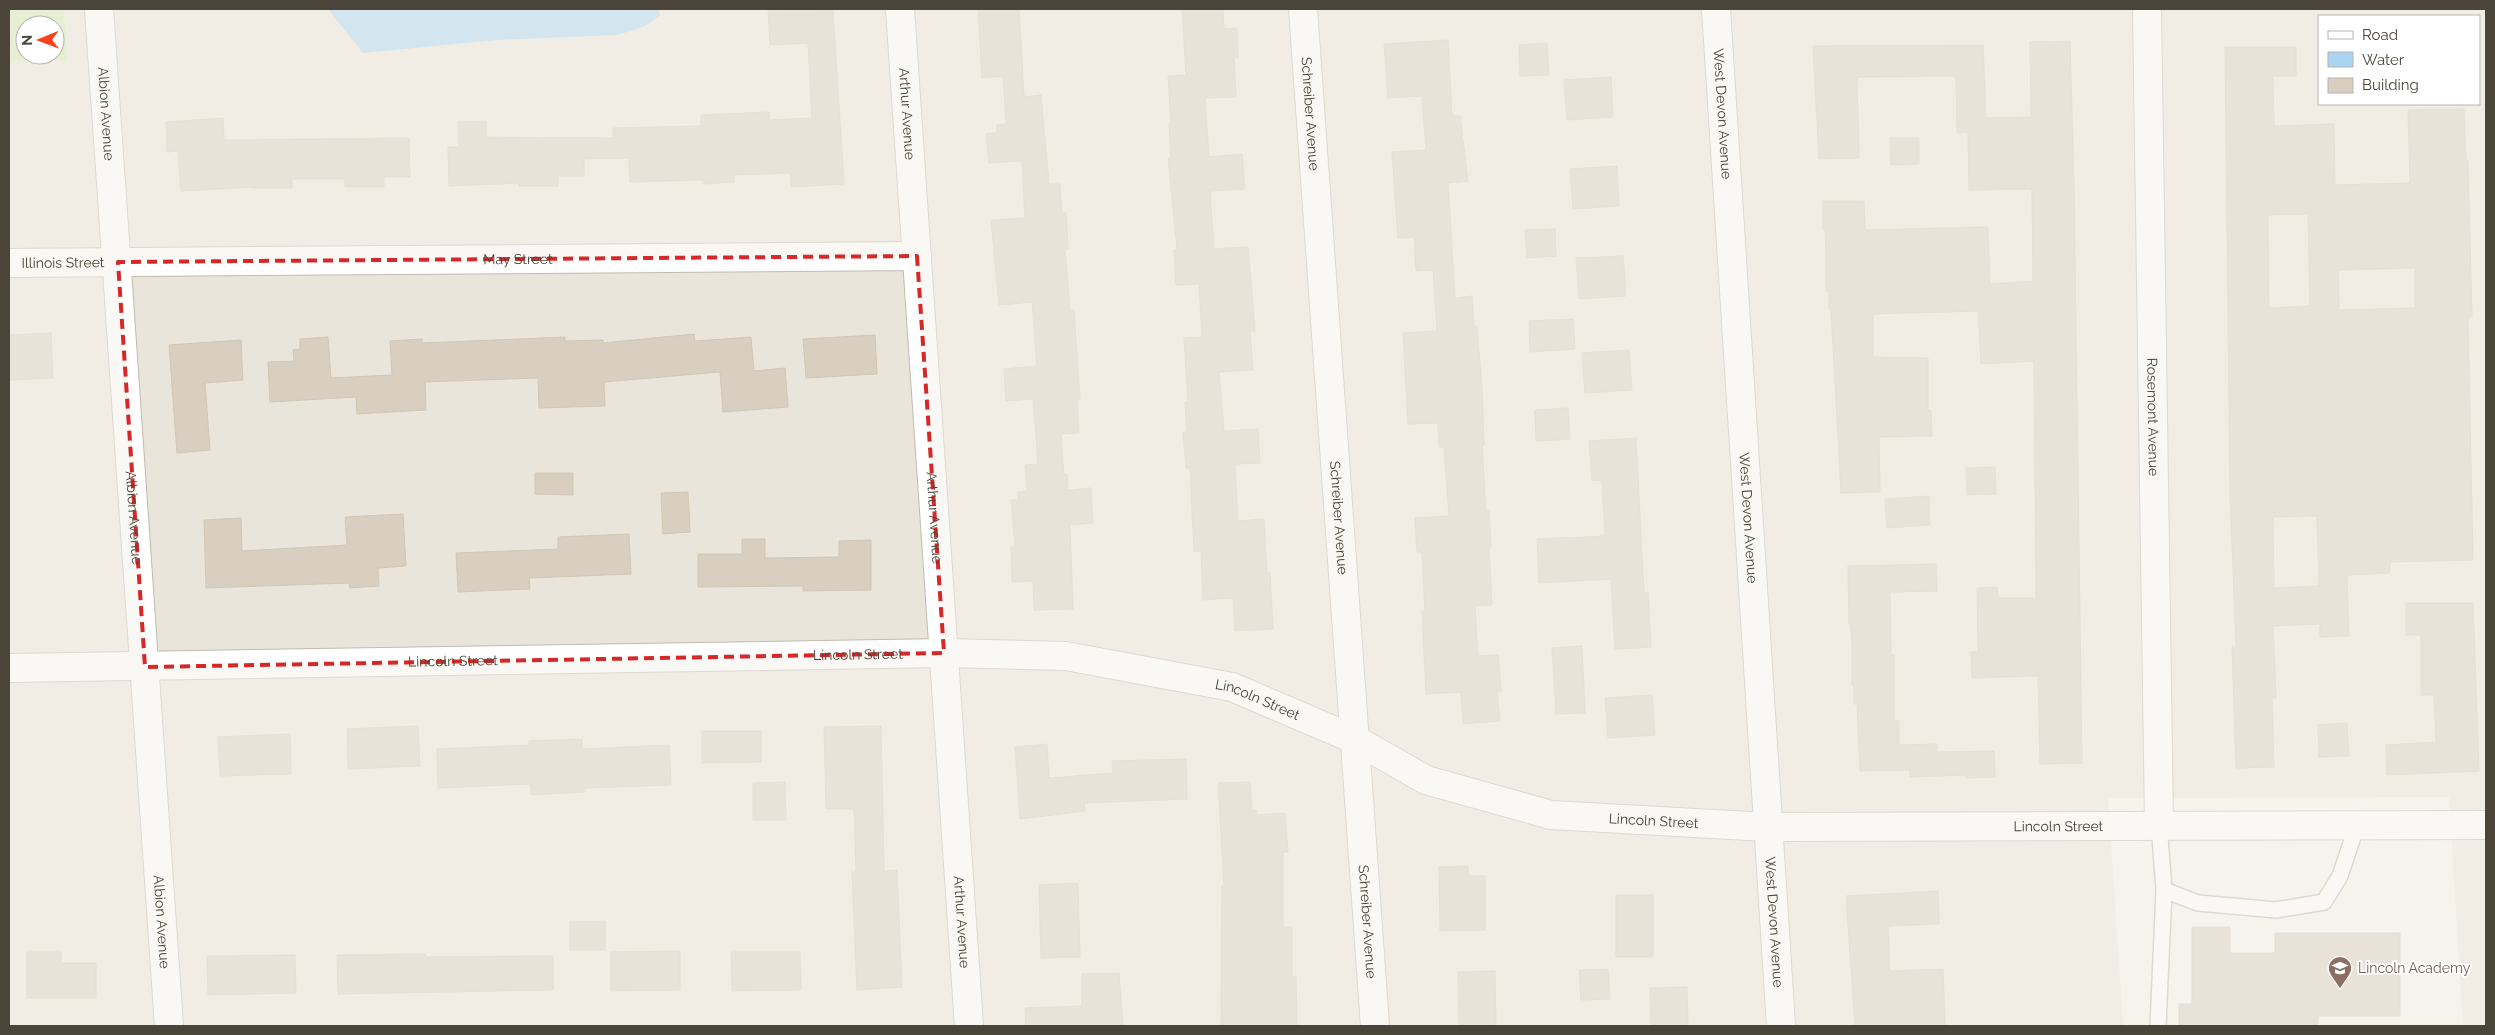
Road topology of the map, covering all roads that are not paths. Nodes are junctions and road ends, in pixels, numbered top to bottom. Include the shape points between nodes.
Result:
1 (98, 9) edge
2 (900, 9) edge
3 (1303, 9) edge
4 (1716, 9) edge
5 (2147, 9) edge
6 (917, 256) junction
7 (118, 262) junction
8 (9, 263) edge
9 (944, 653) junction
10 (145, 666) junction
11 (9, 668) edge
12 (1356, 740) junction
13 (2160, 824) junction
14 (2357, 824) junction
15 (2486, 825) edge
16 (1767, 827) junction
17 (2164, 890) junction
18 (169, 1026) edge
19 (970, 1026) edge
20 (1375, 1026) edge
21 (1781, 1026) edge
22 (2158, 1026) edge

1 - 7 street, Albion Avenue
2 - 6 street, Arthur Avenue
3 - 12 street, Schreiber Avenue
4 - 16 street, West Devon Avenue
5 - 13 street, Rosemont Avenue
6 - 7 street, May Street
6 - 9 street, Arthur Avenue
7 - 8 street, Illinois Street
7 - 10 street, Albion Avenue
9 - 10 street, Lincoln Street
9 - 12 street, Lincoln Street via 1066,656 1232,687
9 - 19 street, Arthur Avenue
10 - 11 street, Lincoln Street
10 - 18 street, Albion Avenue
12 - 16 street, Lincoln Street via 1426,780 1551,814
12 - 20 street, Schreiber Avenue
13 - 14 street, Lincoln Street
13 - 16 street, Lincoln Street
13 - 17 lane
14 - 15 street, Lincoln Street
14 - 17 lane via 2340,876 2324,902 2276,910 2198,902
16 - 21 street, West Devon Avenue
17 - 22 lane

